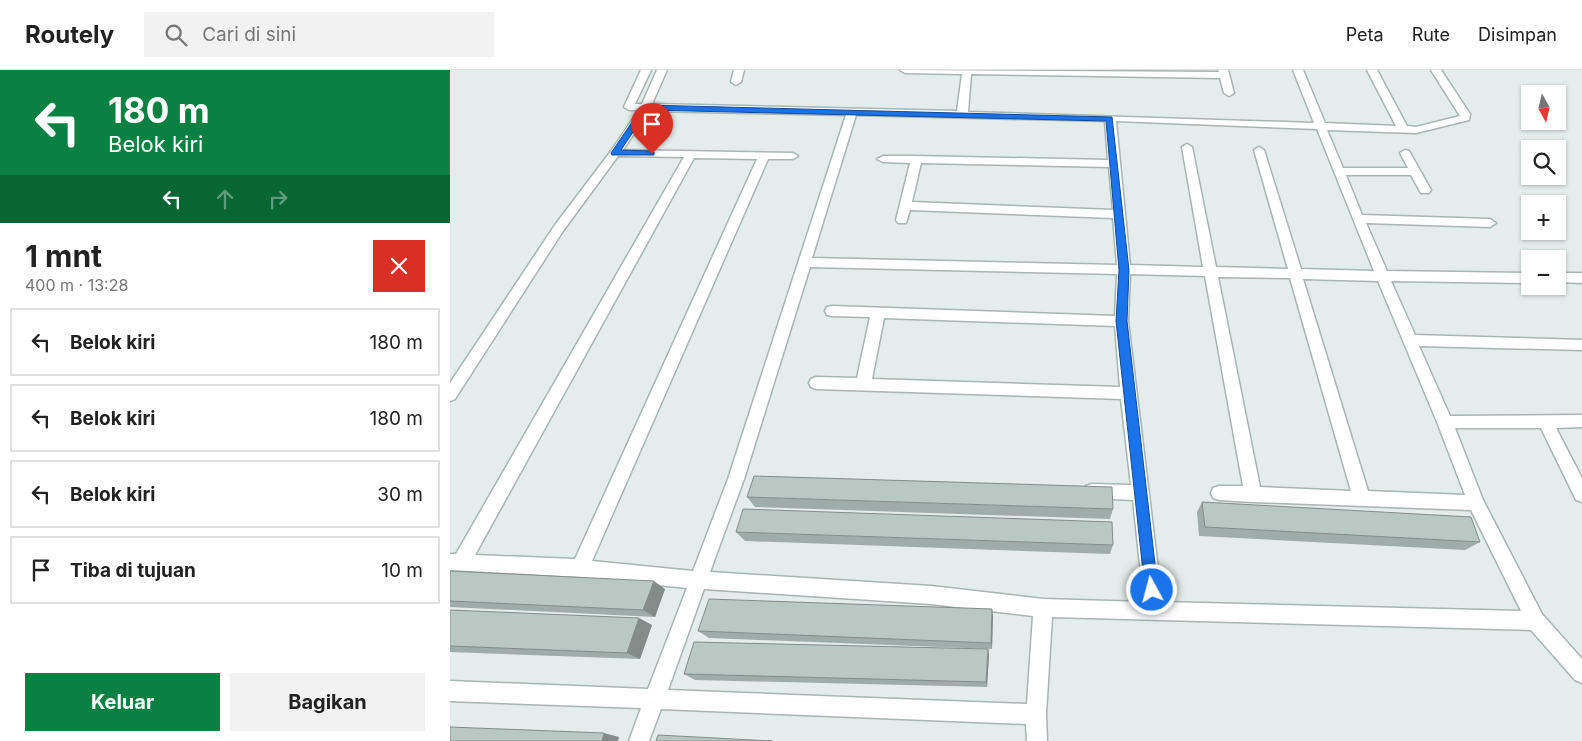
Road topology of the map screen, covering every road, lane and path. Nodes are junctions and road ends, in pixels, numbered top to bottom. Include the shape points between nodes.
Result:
1 (646, 70) edge
2 (662, 70) edge
3 (739, 70) edge
4 (905, 70) edge
5 (935, 70) edge
6 (1298, 70) edge
7 (1372, 70) edge
8 (1436, 70) edge
9 (968, 71) edge
10 (999, 71) edge
11 (1224, 72) edge
12 (736, 82) dead end
13 (1229, 93) dead end
14 (646, 107) junction
15 (852, 112) junction
16 (962, 115) junction
17 (1110, 118) junction
18 (1322, 126) junction
19 (1403, 129) junction
20 (1186, 147) dead end
21 (1259, 150) dead end
22 (615, 153) junction
23 (1405, 153) dead end
24 (691, 154) junction
25 (764, 156) junction
26 (793, 156) dead end
27 (882, 159) dead end
28 (914, 159) junction
29 (1114, 164) junction
30 (1340, 171) junction
31 (1414, 172) junction
32 (1425, 190) dead end
33 (904, 206) junction
34 (1118, 214) junction
35 (1358, 219) junction
36 (902, 220) dead end
37 (1490, 223) dead end
38 (805, 262) junction
39 (1124, 270) junction
40 (1210, 271) junction
41 (1296, 273) junction
42 (1382, 276) junction
43 (1521, 278) edge
44 (1566, 278) edge
45 (1582, 278) edge
46 (832, 311) dead end
47 (878, 313) junction
48 (1121, 321) junction
49 (1410, 340) junction
50 (1582, 345) edge
51 (816, 383) dead end
52 (863, 385) junction
53 (1128, 393) junction
54 (450, 395) edge
55 (1545, 421) junction
56 (1582, 421) edge
57 (1444, 422) junction
58 (736, 478) junction
59 (756, 479) edge
60 (1080, 490) edge
61 (1139, 493) junction
62 (1219, 493) dead end
63 (1253, 495) junction
64 (1582, 495) edge
65 (1362, 499) junction
66 (1476, 503) junction
67 (455, 562) edge
68 (580, 568) junction
69 (698, 580) junction
70 (1043, 608) junction
71 (1154, 610) junction
72 (1535, 621) junction
73 (1582, 673) edge
74 (450, 691) edge
75 (653, 699) junction
76 (1036, 714) junction
77 (639, 741) edge
78 (1037, 741) edge

1 - 14 street via 629,107
2 - 14 street
3 - 12 street
4 - 5 street
5 - 9 street
6 - 18 street
7 - 19 street
8 - 19 street via 1465,114 1464,118 1423,129
9 - 10 street
9 - 16 street
10 - 11 street
11 - 13 street
14 - 15 street
14 - 22 street
15 - 16 street
15 - 38 street
16 - 17 street
17 - 18 street
17 - 29 street
18 - 19 street
18 - 30 street
20 - 40 street
21 - 41 street
22 - 24 street
22 - 54 street via 559,228
23 - 31 street
24 - 25 street
24 - 67 street
25 - 26 street
25 - 68 street
27 - 28 street
28 - 29 street
28 - 33 street
29 - 34 street
30 - 31 street
30 - 35 street
31 - 32 street
33 - 34 street
33 - 36 street
34 - 39 street
35 - 37 street
35 - 42 street
38 - 39 street
38 - 58 street
39 - 40 street
39 - 48 street
40 - 41 street
40 - 63 street
41 - 42 street
41 - 65 street
42 - 43 street
42 - 49 street
44 - 45 street
46 - 47 street
47 - 48 street
47 - 52 street
48 - 53 street
49 - 50 street
49 - 57 street
51 - 52 street
52 - 53 street
53 - 61 street
55 - 56 street
55 - 57 street
55 - 64 street
57 - 66 street
58 - 59 street
58 - 69 street
60 - 61 street
61 - 71 street
62 - 63 street
63 - 65 street
65 - 66 street
66 - 72 street
67 - 68 street
68 - 69 street
69 - 70 street via 931,595
69 - 75 street
70 - 71 street
70 - 76 street
71 - 72 street
72 - 73 street
74 - 75 street
75 - 76 street
75 - 77 street
76 - 78 street

